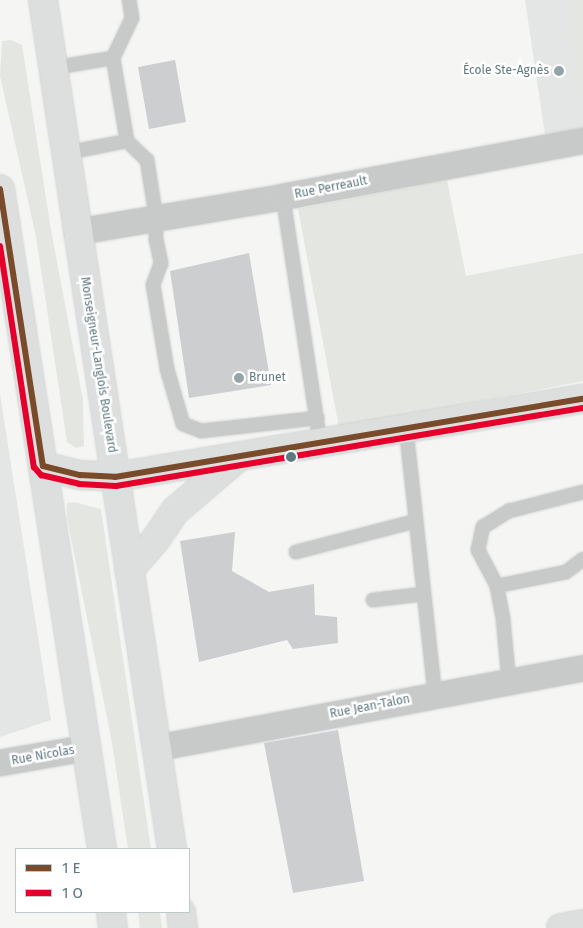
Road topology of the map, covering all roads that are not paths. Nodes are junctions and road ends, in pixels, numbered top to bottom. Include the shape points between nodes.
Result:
1 (43, 0) edge
2 (129, 0) edge
3 (113, 58) junction
4 (53, 68) junction
5 (127, 141) junction
6 (583, 141) edge
7 (65, 152) junction
8 (0, 189) edge
9 (283, 197) junction
10 (156, 217) junction
11 (78, 232) junction
12 (583, 399) edge
13 (406, 428) junction
14 (318, 430) junction
15 (237, 458) junction
16 (43, 466) junction
17 (115, 477) junction
18 (583, 492) edge
19 (416, 521) junction
20 (296, 552) dead end
21 (583, 559) edge
22 (583, 569) edge
23 (130, 570) junction
24 (566, 572) junction
25 (497, 586) junction
26 (424, 594) junction
27 (374, 600) dead end
28 (583, 668) edge
29 (508, 682) junction
30 (435, 695) junction
31 (87, 748) junction
32 (157, 748) junction
33 (0, 763) edge
34 (102, 848) edge
35 (172, 848) edge
36 (111, 913) edge
37 (181, 913) edge
38 (583, 924) edge
39 (113, 928) edge
40 (183, 928) edge
41 (561, 928) edge

1 - 4 main road, Monseigneur-Langlois Boulevard
2 - 3 lane via 132,18
3 - 4 lane
3 - 5 lane
4 - 7 main road, Monseigneur-Langlois Boulevard
5 - 7 lane
5 - 10 lane via 147,160
6 - 9 street, Rue Perreault
7 - 11 main road, Monseigneur-Langlois Boulevard
8 - 16 main road
9 - 10 street, Rue Perreault
9 - 14 lane
10 - 11 street, Rue Perreault
10 - 14 lane via 161,263 153,285 168,369 183,424 200,431
11 - 17 main road, Monseigneur-Langlois Boulevard
12 - 13 main road
13 - 14 main road
13 - 19 lane
14 - 15 main road
15 - 17 main road
15 - 23 main road via 175,511
16 - 17 main road via 80,475
16 - 31 main road
17 - 23 main road, Monseigneur-Langlois Boulevard
18 - 25 lane via 509,511 483,527 478,550
19 - 20 lane
19 - 26 lane
21 - 24 lane
22 - 24 lane
23 - 32 main road, Monseigneur-Langlois Boulevard
24 - 25 lane
25 - 29 lane
26 - 27 lane
26 - 30 lane
28 - 29 street, Rue Jean-Talon
29 - 30 street, Rue Jean-Talon
30 - 32 street, Rue Jean-Talon
31 - 33 street, Rue Nicolas
31 - 34 main road
32 - 35 main road, Monseigneur-Langlois Boulevard
36 - 39 main road
37 - 40 main road
38 - 41 main road

